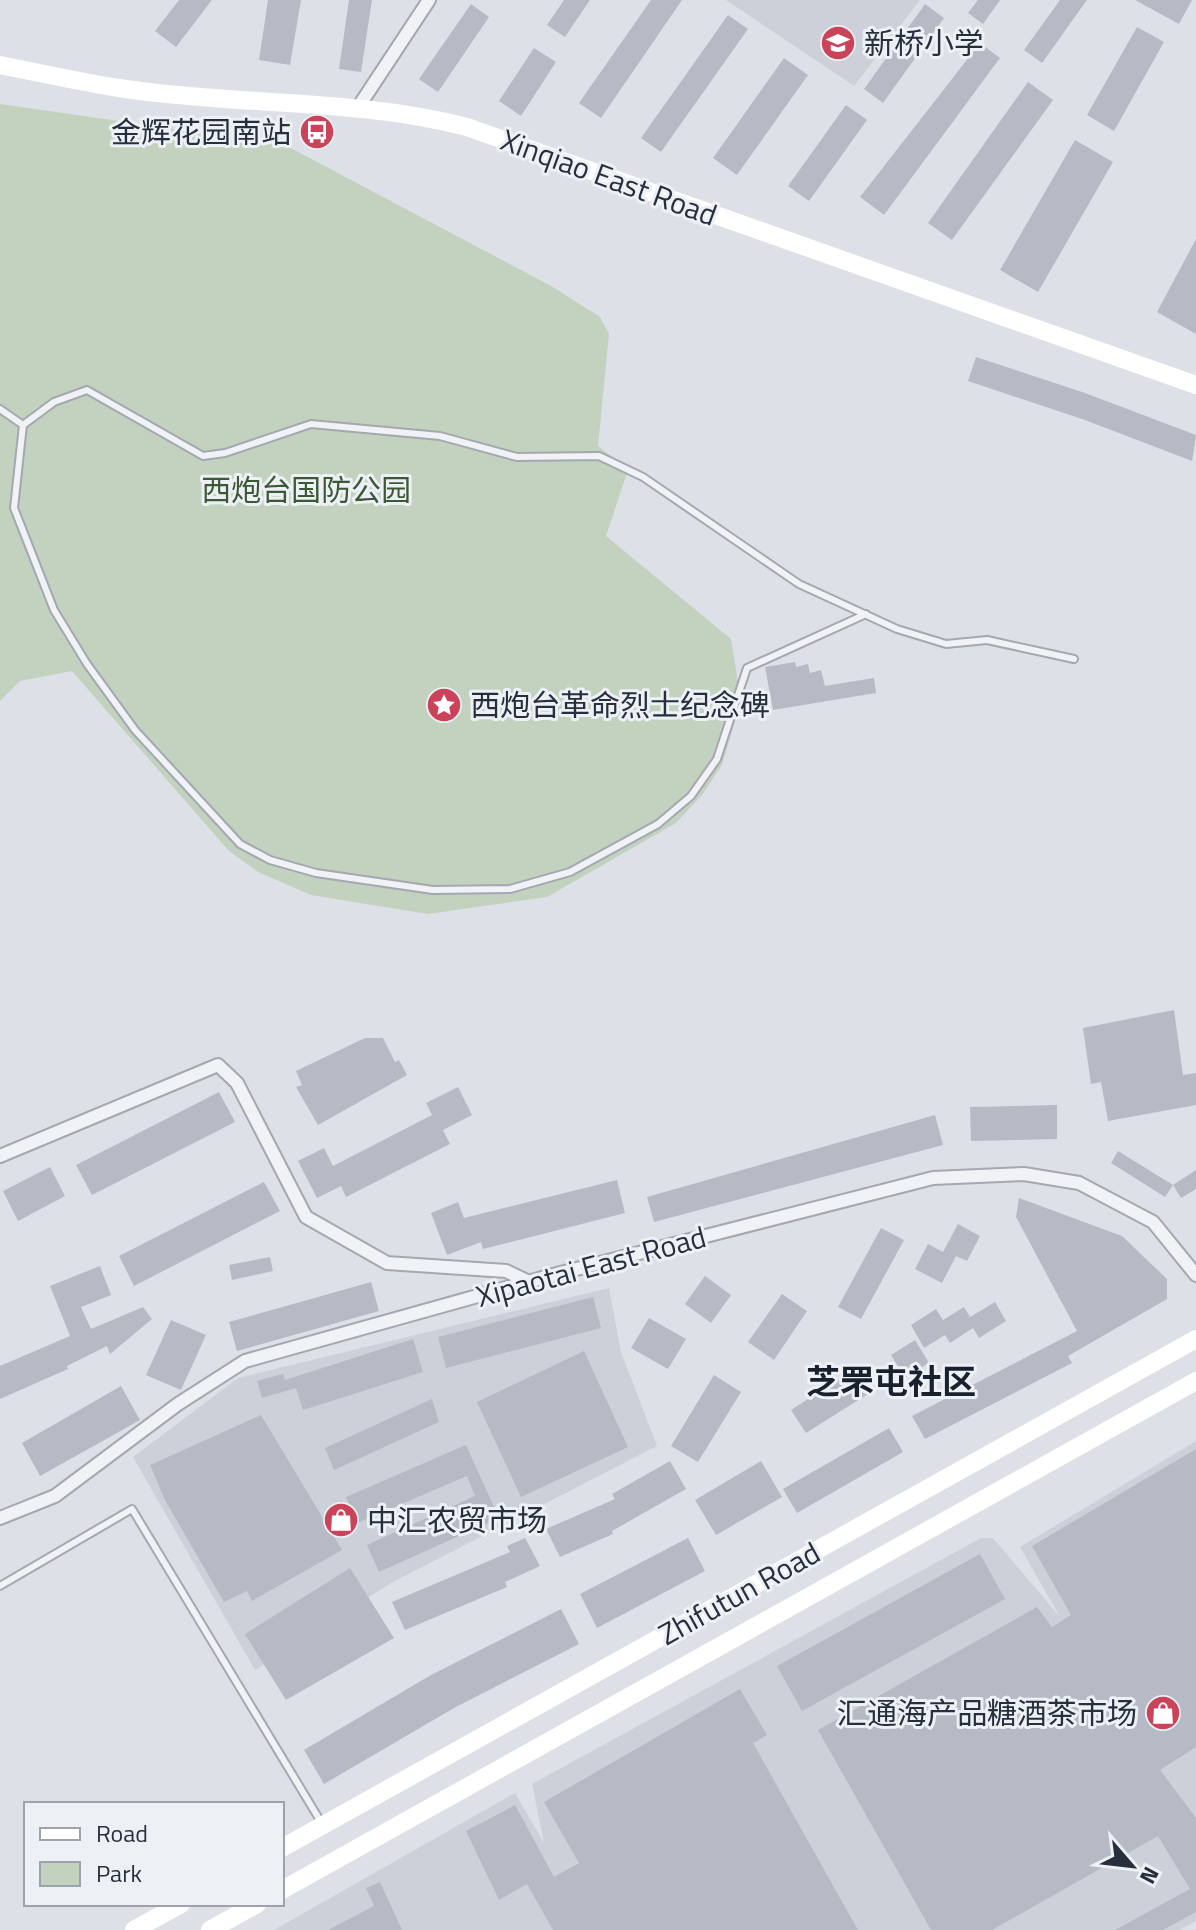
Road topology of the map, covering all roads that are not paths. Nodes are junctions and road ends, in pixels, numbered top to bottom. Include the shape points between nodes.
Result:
1 (429, 0) edge
2 (0, 65) edge
3 (359, 106) junction
4 (1196, 385) edge
5 (0, 409) edge
6 (23, 425) junction
7 (866, 614) junction
8 (1074, 659) dead end
9 (0, 1156) edge
10 (1196, 1275) edge
11 (529, 1282) junction
12 (1196, 1339) edge
13 (1196, 1381) edge
14 (0, 1518) edge
15 (0, 1586) edge
16 (323, 1825) junction
17 (284, 1847) edge
18 (284, 1889) edge
19 (177, 1906) edge
20 (253, 1906) edge
21 (134, 1930) edge
22 (210, 1930) edge

1 - 3 street
2 - 3 main road, Xinqiao East Road via 127,90
3 - 4 main road, Xinqiao East Road via 411,112 467,127
5 - 6 lane
6 - 7 lane via 54,402 87,390 203,456 311,424 440,436 517,457 599,456 643,477 799,584
6 - 7 lane via 14,508 54,610 87,664 135,730 240,844 270,860 316,873 448,890 510,889 570,872 658,824 691,796 717,759 747,668
7 - 8 lane via 946,644 987,640
9 - 11 street via 218,1065 237,1083 306,1217 387,1263 506,1271
10 - 11 street, Xipaotai East Road via 1153,1222 1079,1183 1024,1174 933,1178
11 - 14 street, Xipaotai East Road via 245,1361 55,1496
12 - 16 main road, Zhifutun Road
13 - 18 main road, Zhifutun Road
15 - 16 lane via 132,1509
16 - 17 main road, Zhifutun Road
19 - 21 main road
20 - 22 main road

